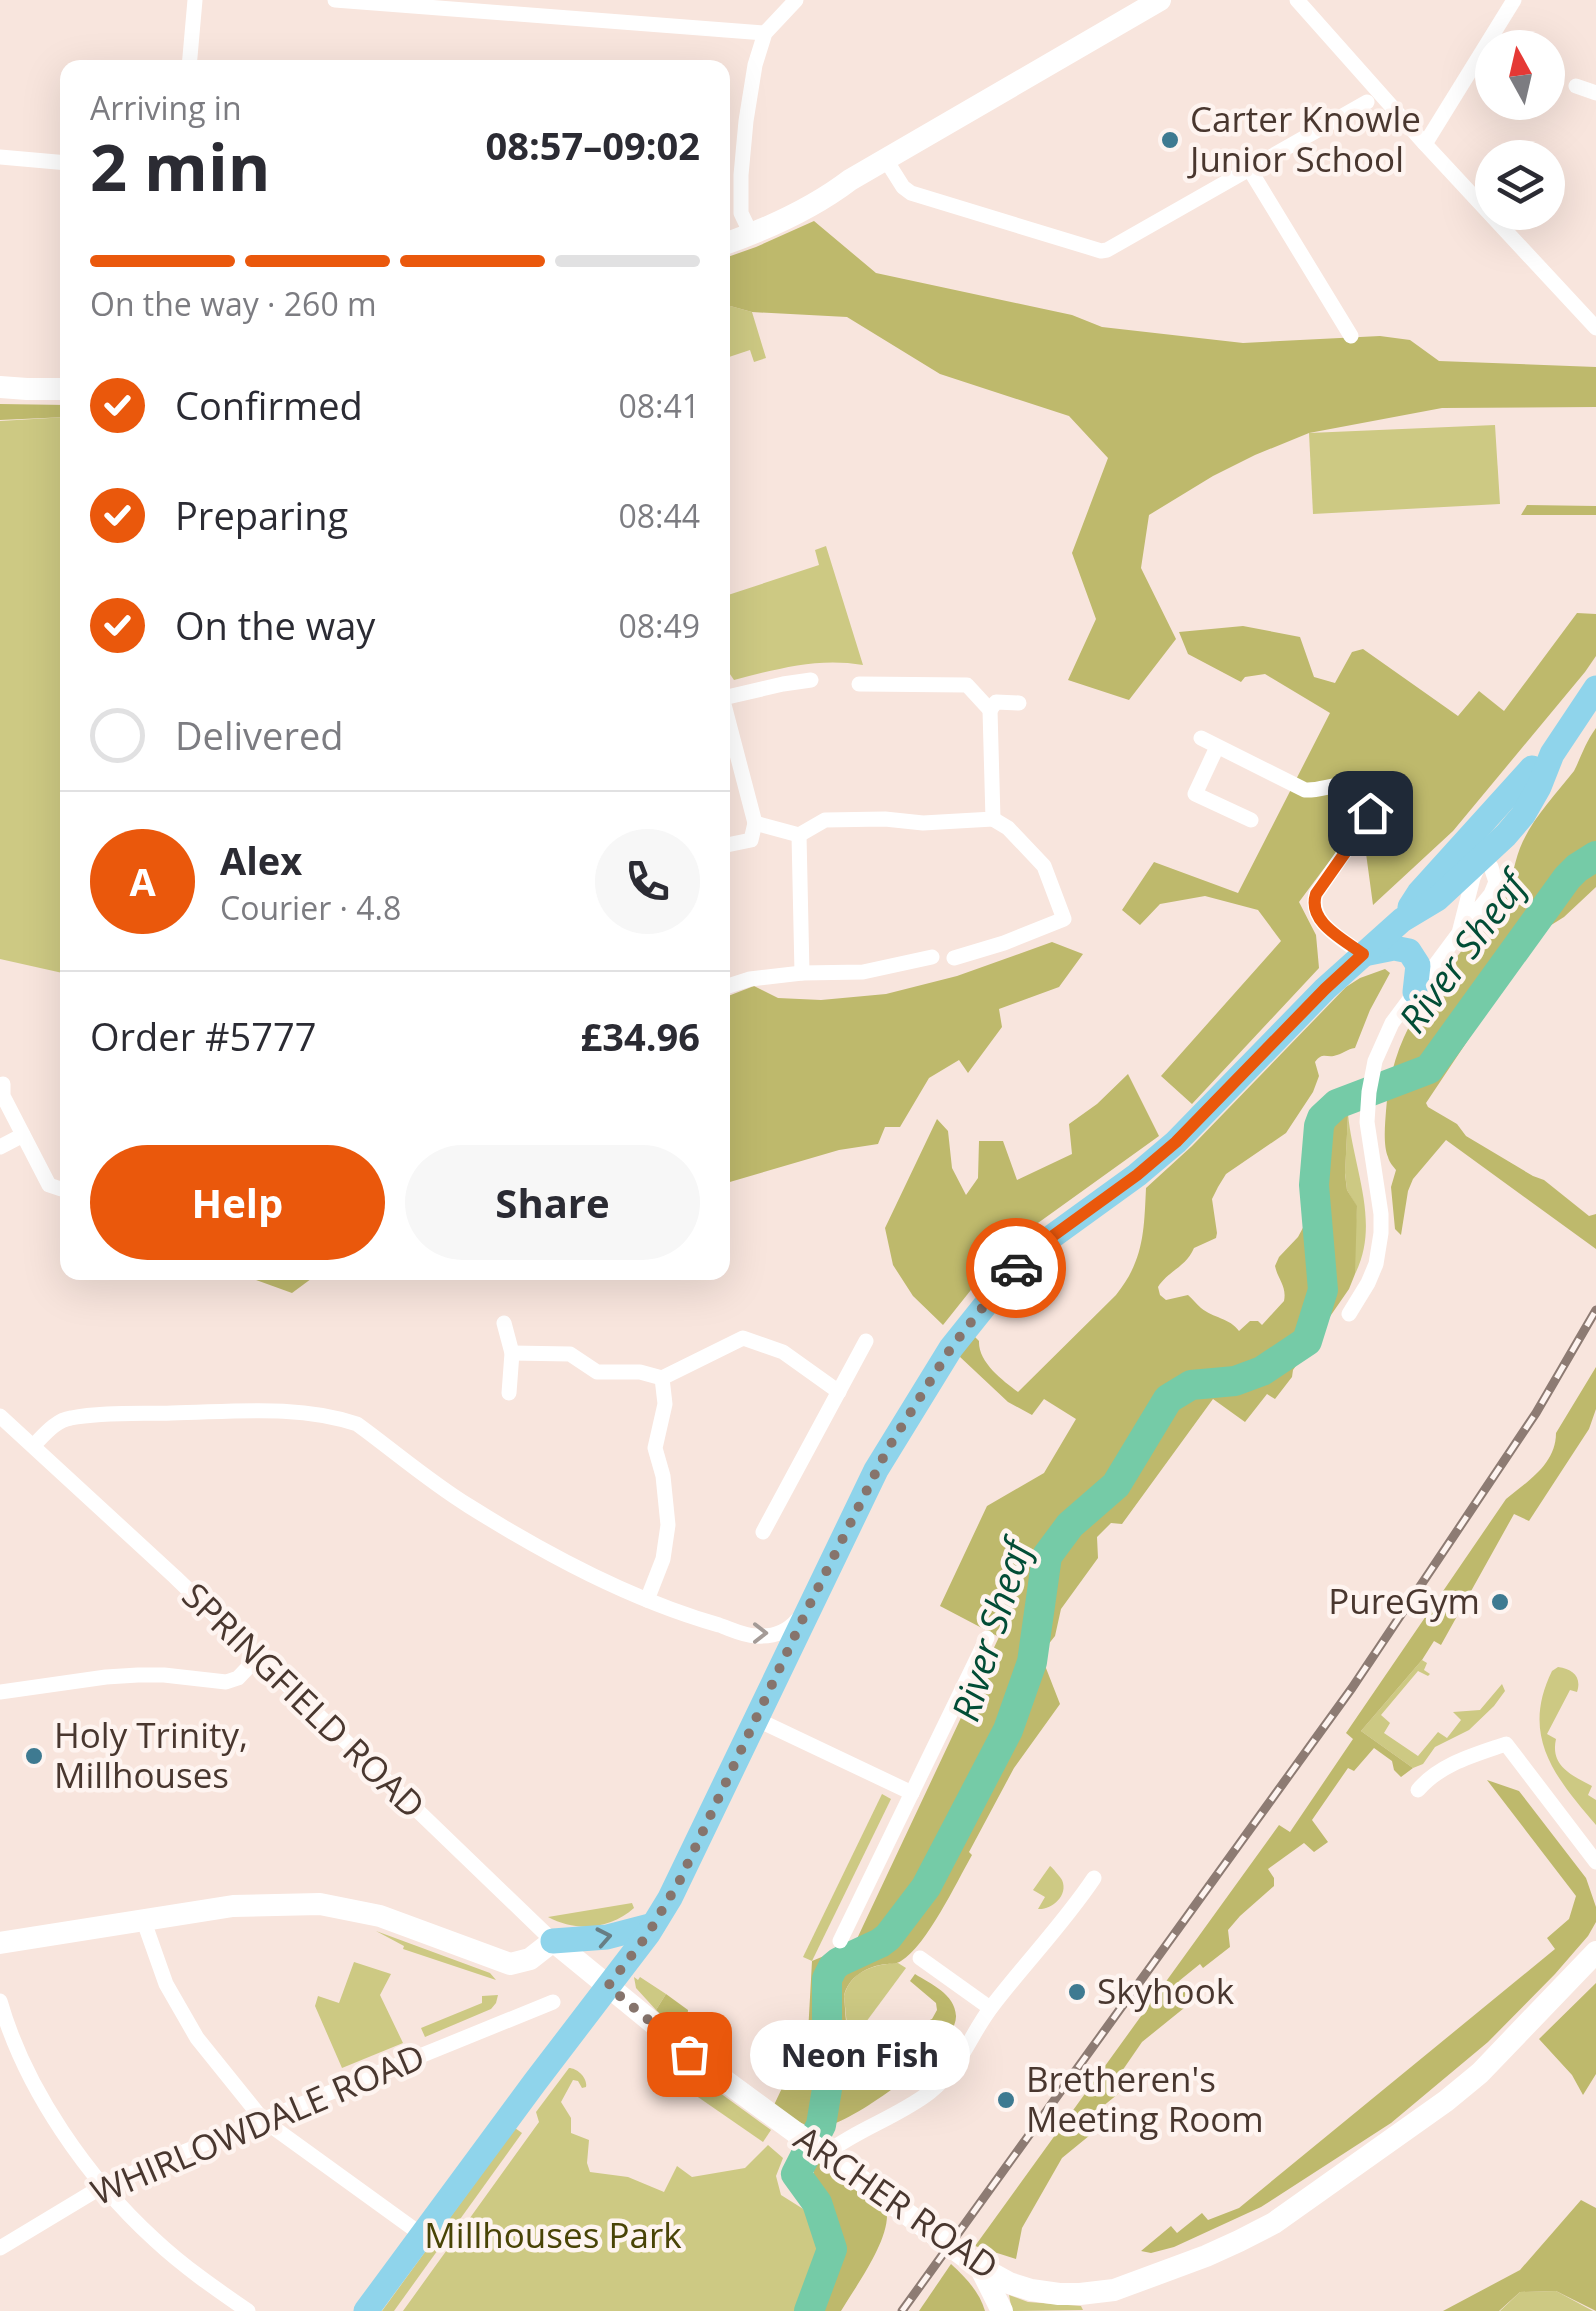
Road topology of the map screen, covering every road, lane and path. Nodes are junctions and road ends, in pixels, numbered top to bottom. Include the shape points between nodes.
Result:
1 (195, 0) edge
2 (335, 0) edge
3 (772, 0) edge
4 (796, 0) edge
5 (1160, 0) edge
6 (1297, 0) edge
7 (1514, 0) edge
8 (777, 18) junction
9 (765, 33) junction
10 (190, 60) edge
11 (1576, 86) dead end
12 (1596, 93) edge
13 (1367, 102) dead end
14 (1425, 144) junction
15 (0, 157) edge
16 (886, 160) junction
17 (60, 162) edge
18 (1250, 170) junction
19 (730, 216) edge
20 (746, 224) junction
21 (730, 238) edge
22 (1596, 328) edge
23 (1351, 336) dead end
24 (0, 386) edge
25 (60, 389) edge
26 (812, 680) dead end
27 (860, 684) dead end
28 (1596, 688) edge
29 (730, 697) edge
30 (1019, 702) dead end
31 (990, 710) junction
32 (730, 725) edge
33 (1201, 738) dead end
34 (1217, 747) junction
35 (1542, 761) junction
36 (993, 819) junction
37 (1251, 820) dead end
38 (755, 822) junction
39 (799, 835) junction
40 (730, 844) edge
41 (1470, 854) junction
42 (1437, 874) junction
43 (1402, 920) junction
44 (1363, 954) junction
45 (932, 957) dead end
46 (954, 958) dead end
47 (802, 973) junction
48 (730, 985) edge
49 (1416, 992) junction
50 (3, 1084) dead end
51 (23, 1135) junction
52 (0, 1147) edge
53 (60, 1189) edge
54 (1349, 1314) dead end
55 (504, 1323) dead end
56 (866, 1341) dead end
57 (512, 1354) junction
58 (662, 1378) junction
59 (839, 1392) junction
60 (509, 1393) dead end
61 (0, 1416) edge
62 (34, 1445) junction
63 (763, 1532) dead end
64 (646, 1600) junction
65 (806, 1612) junction
66 (987, 1638) dead end
67 (258, 1657) junction
68 (0, 1692) edge
69 (756, 1718) junction
70 (1418, 1790) dead end
71 (912, 1793) junction
72 (1596, 1862) edge
73 (1094, 1878) dead end
74 (143, 1919) junction
75 (653, 1925) junction
76 (554, 1941) junction
77 (840, 1941) dead end
78 (0, 1942) edge
79 (1596, 1952) edge
80 (920, 1958) dead end
81 (608, 1986) junction
82 (0, 2001) edge
83 (553, 2002) dead end
84 (990, 2008) junction
85 (263, 2120) junction
86 (820, 2151) junction
87 (103, 2186) junction
88 (422, 2235) junction
89 (0, 2248) edge
90 (971, 2261) junction
91 (1145, 2279) junction
92 (248, 2311) edge
93 (366, 2311) edge
94 (1002, 2311) edge
95 (1097, 2311) edge

1 - 10 street
2 - 9 street
3 - 8 street
4 - 8 street
5 - 16 street
6 - 14 street
7 - 14 street
8 - 9 street
9 - 20 street via 746,121
11 - 12 street
13 - 18 street
14 - 22 street
15 - 17 street
16 - 18 street via 911,193 1101,251
16 - 20 street via 830,195
18 - 23 street
19 - 20 street
20 - 21 street
24 - 25 street
26 - 29 street
27 - 31 street via 967,685
28 - 35 main road
30 - 31 street via 996,702
31 - 36 street
32 - 38 street
33 - 34 street
34 - 37 street via 1195,794
34 - 44 street via 1305,790 1352,784 1361,791 1370,813 1366,823 1313,904 1318,919
35 - 41 main road via 1488,818
35 - 41 main road via 1539,787 1522,815 1506,835
35 - 42 main road via 1507,780 1441,853
36 - 39 street via 825,820
36 - 46 street via 1044,866 1064,919
38 - 39 street
38 - 40 street via 750,840
39 - 47 street
41 - 42 main road
41 - 43 main road via 1437,899
41 - 49 street via 1473,878 1459,933
42 - 43 main road
43 - 44 main road
44 - 49 main road via 1410,951 1418,966
44 - 65 main road via 1176,1142 1050,1238 994,1293 887,1450
45 - 47 street via 863,972
47 - 48 street
49 - 54 street via 1385,1036 1372,1076 1367,1122 1382,1233 1376,1264
50 - 51 street
51 - 52 street
51 - 53 street via 49,1184
55 - 57 street
56 - 59 street
57 - 58 street via 570,1354 597,1372
57 - 60 street
58 - 59 street via 743,1338 784,1352
58 - 64 street via 665,1404 655,1448 668,1524
59 - 63 street
61 - 62 street, SPRINGFIELD ROAD
62 - 64 street via 67,1418 264,1412 338,1418 543,1550
62 - 67 street, SPRINGFIELD ROAD
64 -> 65 street via 750,1635 786,1630
65 - 69 main road
66 - 71 street
67 - 68 street via 226,1682 138,1675
67 - 76 street, SPRINGFIELD ROAD
69 - 71 street
69 - 75 main road
70 - 72 street via 1454,1764 1506,1744
71 - 77 street
73 - 84 street
74 - 76 street via 232,1906 335,1906 510,1964
74 - 78 street
74 - 85 street via 166,1984 197,2038
76 -> 75 main road
75 - 81 main road
76 - 81 street, SPRINGFIELD ROAD
79 - 91 street, ARCHER ROAD via 1480,2072 1347,2174 1274,2223
80 - 84 street
81 - 86 street, ARCHER ROAD
81 - 88 main road
82 - 87 street via 33,2080
83 - 85 street, WHIRLOWDALE ROAD via 525,2022
84 - 86 street via 958,2063 932,2090
85 - 87 street, WHIRLOWDALE ROAD
85 - 88 street
86 - 90 street, ARCHER ROAD
87 - 89 street, WHIRLOWDALE ROAD
87 - 92 street via 190,2270
88 - 93 main road
90 - 91 street, ARCHER ROAD via 1009,2284 1059,2294 1114,2290
90 - 94 street
91 - 95 street

